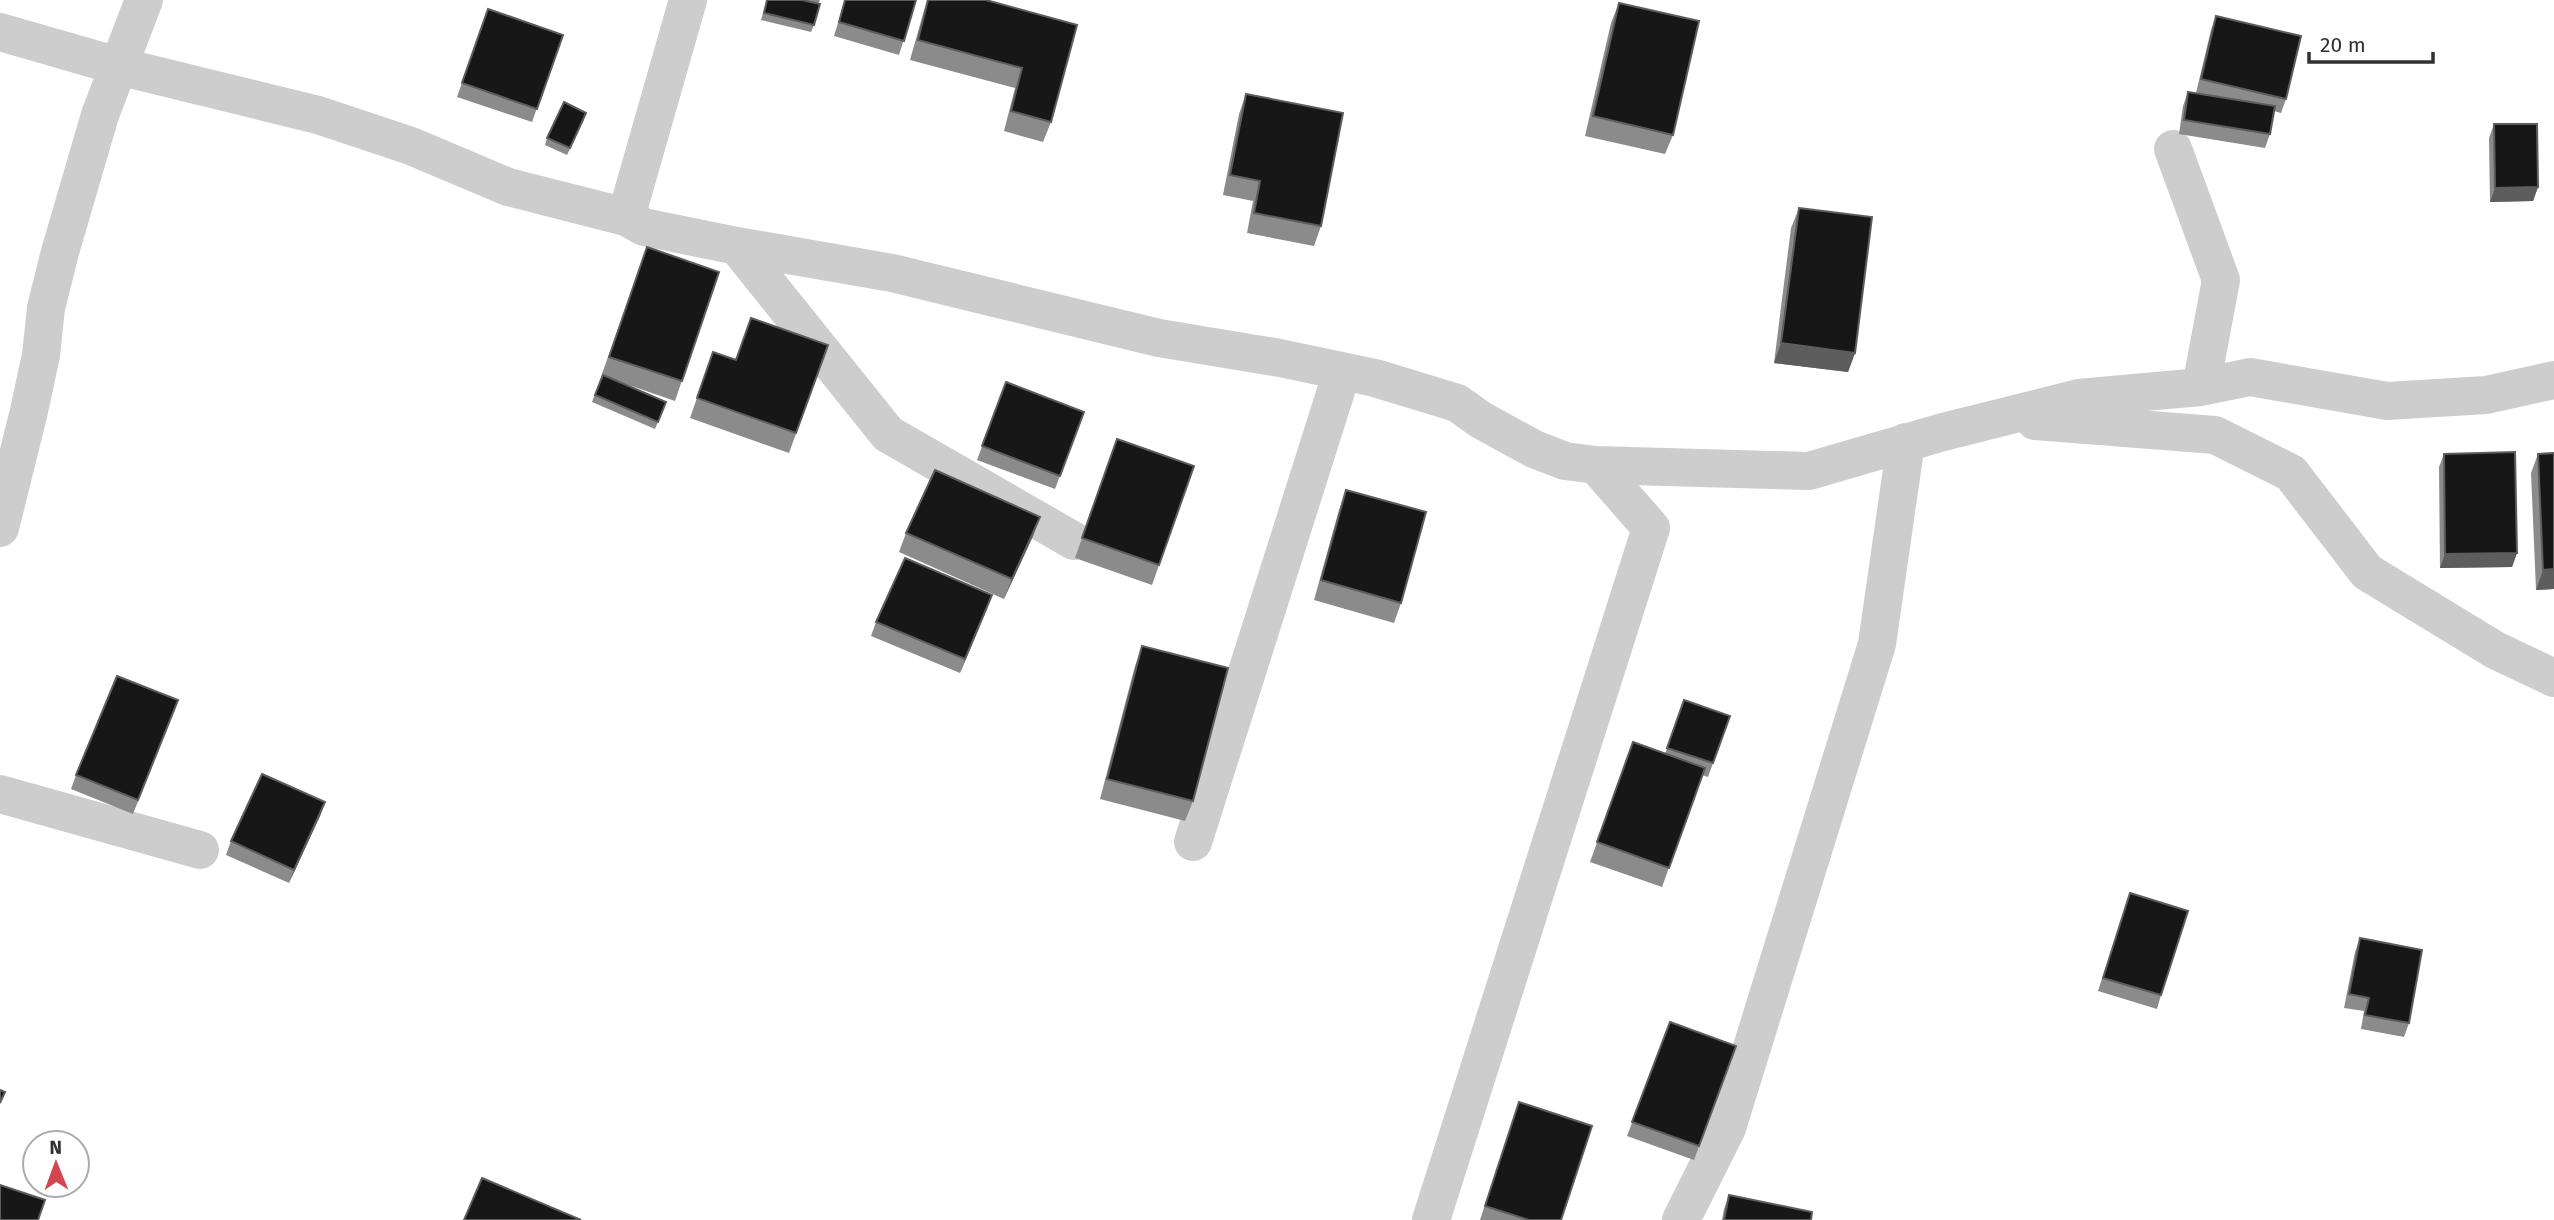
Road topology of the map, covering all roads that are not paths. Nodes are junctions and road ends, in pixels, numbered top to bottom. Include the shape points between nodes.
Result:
1 (144, 0) edge
2 (688, 0) edge
3 (0, 32) edge
4 (118, 66) junction
5 (2173, 149) dead end
6 (626, 217) junction
7 (737, 246) junction
8 (1342, 372) junction
9 (2554, 380) edge
10 (2202, 387) junction
11 (15, 402) edge
12 (1994, 419) junction
13 (1906, 442) junction
14 (1596, 465) junction
15 (0, 528) edge
16 (1074, 541) dead end
17 (2554, 678) edge
18 (0, 794) edge
19 (1193, 842) dead end
20 (200, 850) dead end
21 (1431, 1220) edge
22 (1681, 1220) edge

1 - 4 street
2 - 6 street
3 - 4 street
4 - 6 street via 318,115 411,146 508,187
4 - 11 street via 60,252 46,308 41,355
5 - 10 street via 2221,280
6 - 7 street via 644,227
7 - 8 street via 892,273 1158,338
7 - 16 street via 888,434
8 - 14 street via 1457,403 1534,449 1565,461
8 - 19 street
9 - 10 street via 2486,395 2387,401 2250,377
10 - 12 street via 2079,398
11 - 15 street
12 - 13 street
12 - 17 street via 2215,435 2291,473 2367,572 2495,650
13 - 14 street via 1809,471
13 - 22 street via 1877,644 1727,1128
14 - 21 street via 1651,528
18 - 20 street

